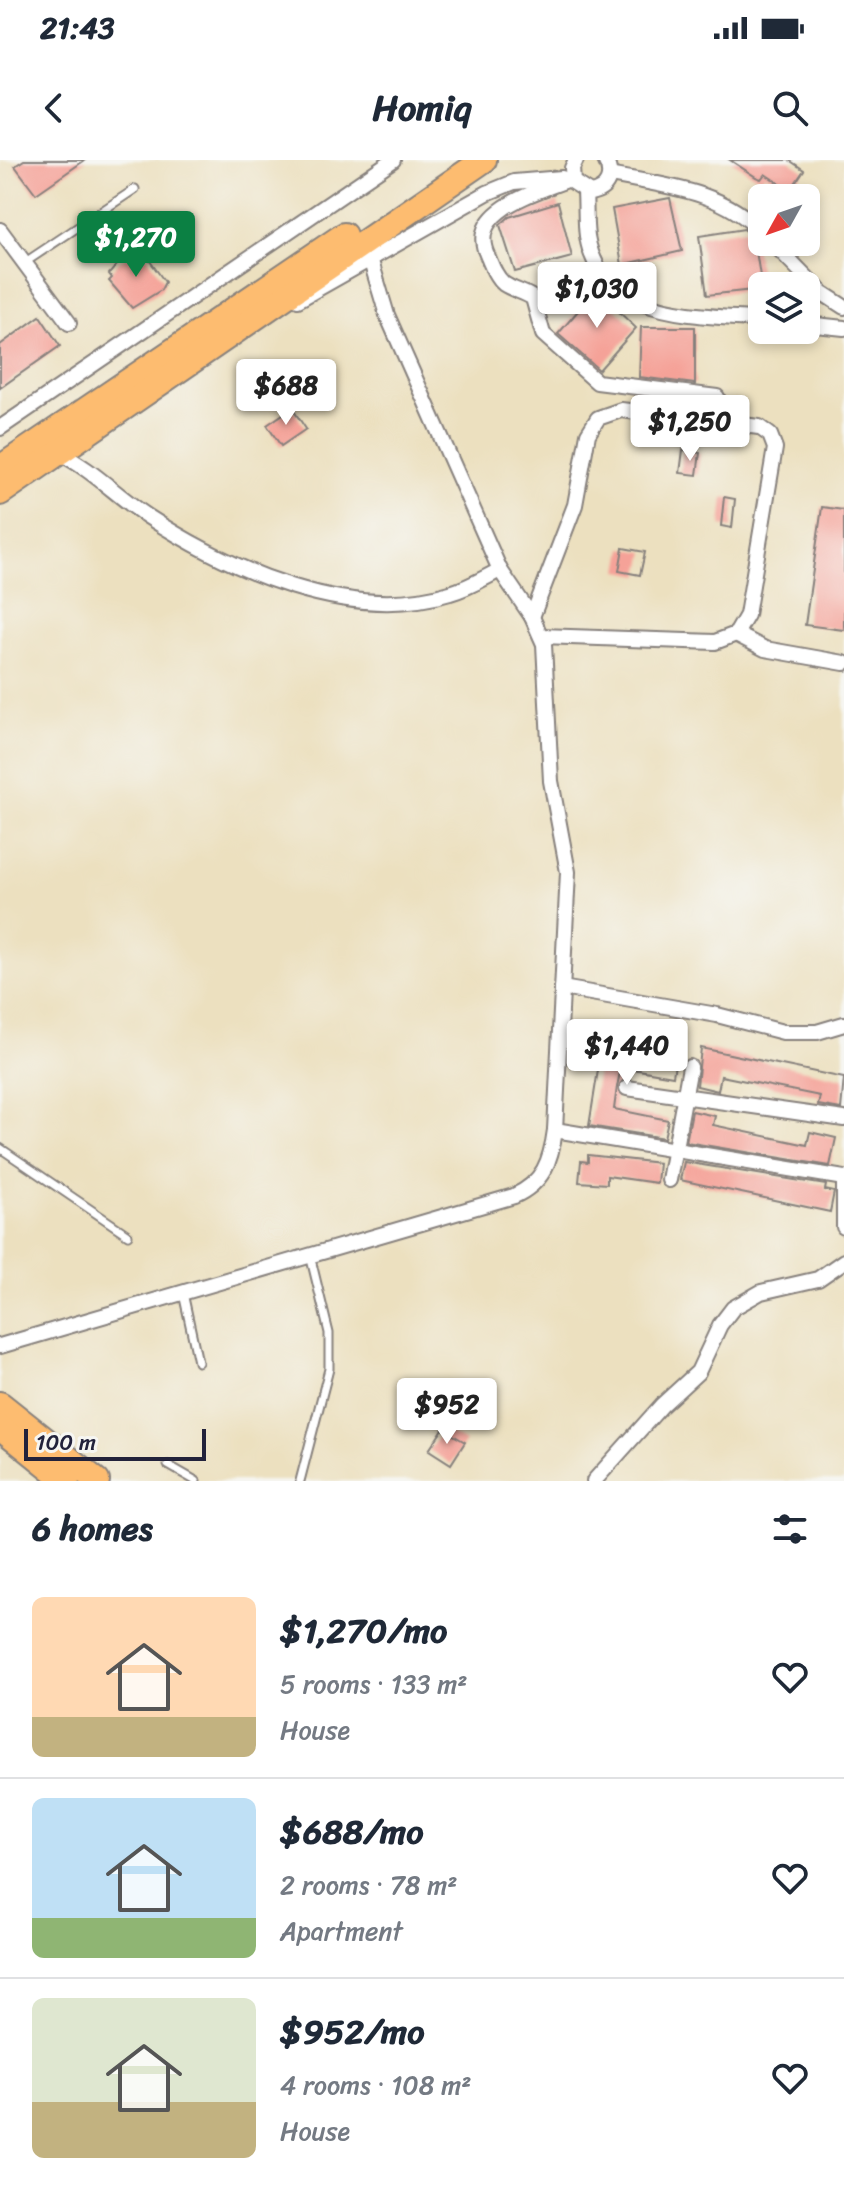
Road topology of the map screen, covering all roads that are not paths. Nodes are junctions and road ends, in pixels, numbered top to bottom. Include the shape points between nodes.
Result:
1 (393, 160) edge
2 (455, 160) edge
3 (484, 160) edge
4 (576, 160) edge
5 (605, 160) edge
6 (610, 175) junction
7 (571, 178) junction
8 (135, 189) dead end
9 (585, 192) junction
10 (748, 221) edge
11 (0, 230) edge
12 (786, 256) edge
13 (370, 258) junction
14 (24, 263) junction
15 (830, 298) junction
16 (844, 307) edge
17 (820, 313) edge
18 (748, 319) edge
19 (69, 323) dead end
20 (820, 326) edge
21 (244, 328) junction
22 (844, 328) edge
23 (717, 397) dead end
24 (0, 428) edge
25 (59, 453) junction
26 (0, 468) edge
27 (0, 495) edge
28 (500, 570) junction
29 (532, 617) junction
30 (736, 634) junction
31 (541, 636) junction
32 (844, 663) edge
33 (562, 988) junction
34 (844, 1024) edge
35 (690, 1067) dead end
36 (627, 1088) dead end
37 (685, 1096) junction
38 (844, 1119) edge
39 (555, 1130) junction
40 (0, 1148) edge
41 (675, 1148) junction
42 (669, 1180) dead end
43 (844, 1181) edge
44 (844, 1227) edge
45 (128, 1235) dead end
46 (310, 1255) junction
47 (844, 1261) edge
48 (183, 1293) junction
49 (0, 1346) edge
50 (198, 1362) dead end
51 (0, 1404) edge
52 (0, 1427) edge
53 (168, 1465) dead end
54 (67, 1481) edge
55 (97, 1481) edge
56 (196, 1481) edge
57 (300, 1481) edge
58 (594, 1481) edge

1 - 24 street
2 - 26 highway
3 - 21 highway
4 - 7 street
5 - 6 street
6 - 9 street via 599,191
6 - 10 street via 696,192
7 - 9 street
7 - 13 street via 514,182 456,208
7 - 23 street via 489,220 484,250 498,278 533,298 546,338 597,382
8 - 14 lane
9 - 18 street via 592,253 612,285 627,297 662,310
11 - 14 street
12 - 15 street
13 - 21 street
13 - 28 street via 387,315
14 - 19 street
15 - 16 street
15 - 17 street
20 - 22 street
21 - 25 highway
25 - 27 highway
25 - 28 street via 83,465 151,518 270,581 303,592 420,600 452,593
28 - 29 street
29 - 30 street via 575,505 590,429 603,414 621,410 759,427 773,439 747,615
29 - 31 street
30 - 31 street via 715,642
30 - 32 street via 765,649
31 - 33 street via 551,781 568,872
33 - 34 street via 783,1032 817,1032
33 - 39 street
35 - 37 street
36 - 37 street
37 - 38 street
37 - 41 street
39 - 41 street
39 - 46 street via 549,1162 523,1192
40 - 45 lane
41 - 42 street
41 - 43 street
43 - 44 street
46 - 48 street
46 - 57 lane via 329,1333 329,1369
47 - 58 street via 818,1279 761,1292 733,1308 698,1372
48 - 49 street
48 - 50 lane
51 - 55 highway
52 - 54 highway
53 - 56 lane

